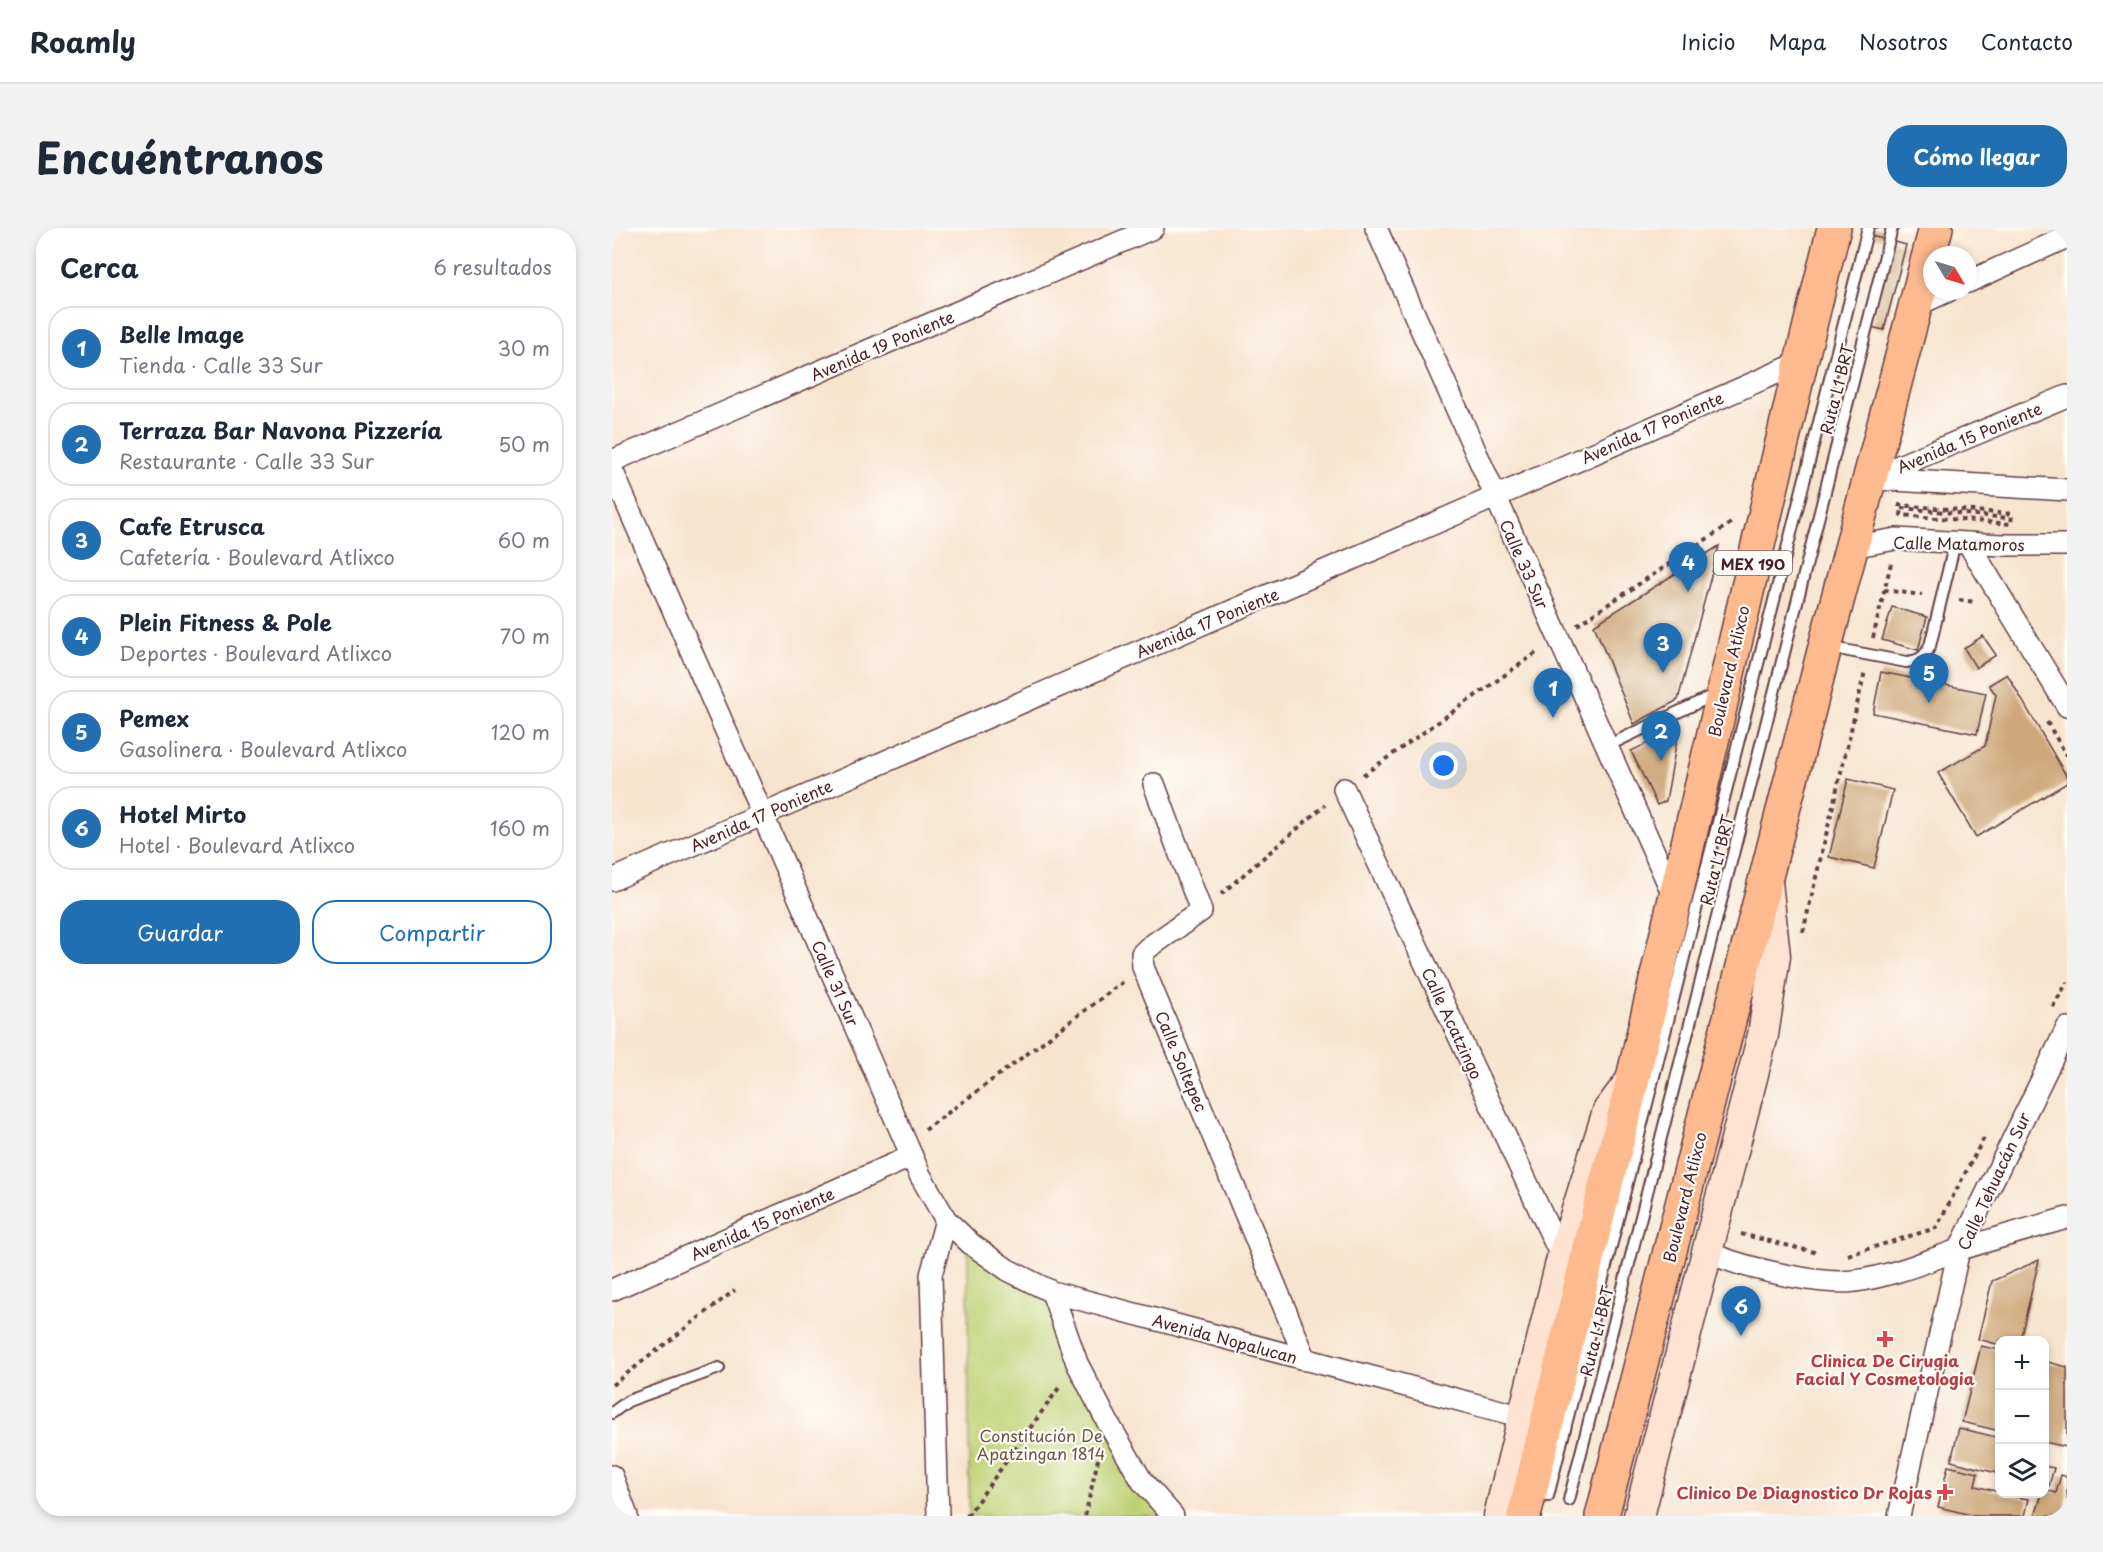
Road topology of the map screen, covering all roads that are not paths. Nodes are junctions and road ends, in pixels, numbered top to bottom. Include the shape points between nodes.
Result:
1 (1153, 228) edge
2 (1376, 228) edge
3 (1834, 228) edge
4 (1868, 228) edge
5 (1892, 228) edge
6 (1936, 228) edge
7 (2067, 237) edge
8 (1977, 278) edge
9 (1928, 300) edge
10 (1915, 306) junction
11 (1801, 362) junction
12 (2067, 396) edge
13 (612, 461) edge
14 (612, 470) edge
15 (1870, 478) junction
16 (2067, 490) edge
17 (1496, 497) junction
18 (1961, 542) junction
19 (2067, 545) edge
20 (1851, 547) junction
21 (1825, 647) junction
22 (1724, 690) junction
23 (2067, 706) edge
24 (1606, 746) junction
25 (1154, 784) dead end
26 (1344, 789) road end
27 (762, 814) junction
28 (1766, 878) junction
29 (612, 879) edge
30 (1675, 899) junction
31 (2067, 1028) edge
32 (1632, 1079) junction
33 (912, 1156) junction
34 (2067, 1218) edge
35 (946, 1220) junction
36 (1959, 1250) junction
37 (1716, 1256) junction
38 (1562, 1258) junction
39 (612, 1290) edge
40 (1052, 1292) junction
41 (1306, 1360) junction
42 (719, 1368) dead end
43 (612, 1413) edge
44 (1523, 1417) junction
45 (612, 1476) edge
46 (1569, 1500) dead end
47 (1536, 1506) edge
48 (627, 1516) edge
49 (938, 1516) edge
50 (1173, 1516) edge
51 (1499, 1516) edge
52 (1602, 1516) edge
53 (1639, 1516) edge
54 (1899, 1516) edge

1 - 13 street, Avenida 19 Poniente
2 - 17 street, Calle 33 Sur
3 - 11 main road, Boulevard Atlixco / MEX 190
4 - 47 lane, Ruta L1 BRT
5 - 46 lane, Ruta L1 BRT
6 - 10 main road, Boulevard Atlixco
7 - 8 street
9 - 10 street
10 - 15 main road, Boulevard Atlixco
11 - 17 street, Avenida 17 Poniente
11 - 22 main road, Boulevard Atlixco / MEX 190
12 - 15 street, Avenida 15 Poniente
14 - 27 street, Calle 31 Sur
15 - 16 street
15 - 20 main road, Boulevard Atlixco
17 - 24 street, Calle 33 Sur
17 - 27 street, Avenida 17 Poniente
18 - 19 street, Calle Matamoros
18 - 20 street, Calle Matamoros via 1896,539
18 - 21 lane via 1925,656 1917,662 1906,662
18 - 23 street
20 - 21 main road, Boulevard Atlixco
21 - 28 main road, Boulevard Atlixco
22 - 24 lane
22 - 30 main road, Boulevard Atlixco / MEX 190
24 - 30 street, Calle 33 Sur
25 - 41 street, Calle Soltepec via 1202,911 1148,948 1142,954 1143,967
26 - 38 street, Calle Acatzingo
27 - 29 street, Avenida 17 Poniente
27 - 33 street, Calle 31 Sur
28 - 37 main road, Boulevard Atlixco via 1775,956 1765,1024
28 - 52 main road, Boulevard Atlixco
30 - 32 main road, Boulevard Atlixco / MEX 190
31 - 36 street, Calle Tehuacán Sur
32 - 38 main road, Boulevard Atlixco / MEX 190 via 1608,1111
32 - 47 main road, Boulevard Atlixco via 1599,1210
33 - 35 street, Calle 31 Sur
33 - 39 street, Avenida 15 Poniente
34 - 36 street
35 - 40 street, Avenida Nopalucan via 1008,1270
35 - 49 street via 931,1275
36 - 37 street via 1927,1263 1855,1281 1814,1280
36 - 54 street, Calle Tehuacán Sur
37 - 53 main road, Boulevard Atlixco
38 - 44 main road, Boulevard Atlixco / MEX 190
40 - 41 street, Avenida Nopalucan
40 - 50 street via 1077,1363 1107,1421 1142,1481
41 - 44 street, Avenida Nopalucan
42 - 43 lane via 628,1401
44 - 51 main road, Boulevard Atlixco / MEX 190
45 - 48 street

